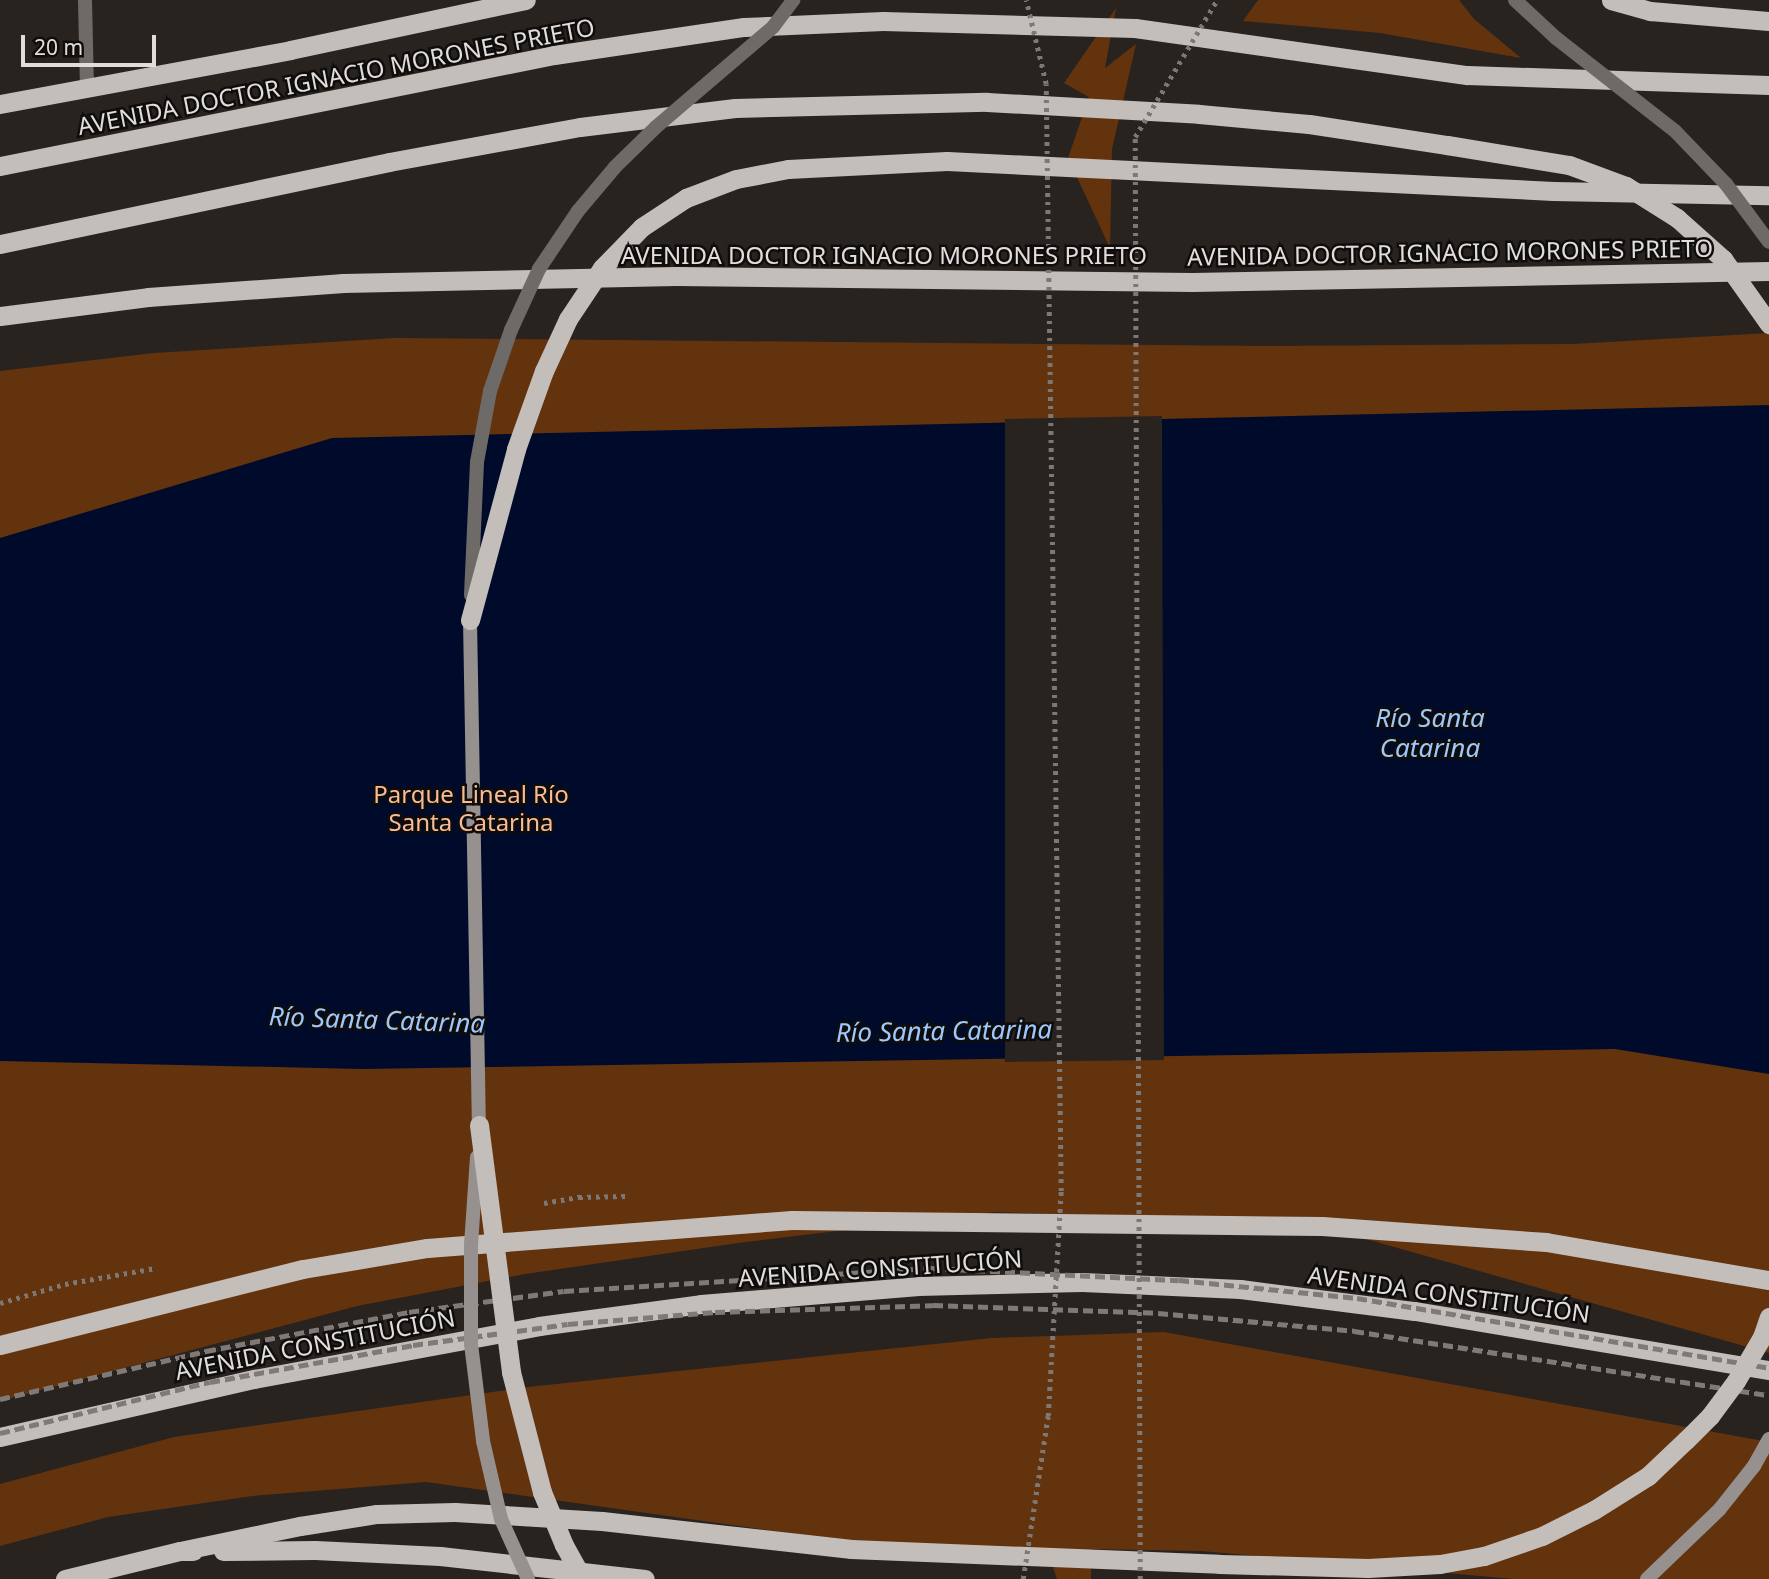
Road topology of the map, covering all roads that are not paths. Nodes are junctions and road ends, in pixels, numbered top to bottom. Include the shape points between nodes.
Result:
1 (85, 0) edge
2 (526, 0) edge
3 (793, 0) edge
4 (1515, 0) edge
5 (1611, 0) edge
6 (1769, 22) edge
7 (1769, 85) edge
8 (87, 88) junction
9 (0, 104) edge
10 (0, 166) edge
11 (1769, 195) edge
12 (1769, 242) edge
13 (0, 244) edge
14 (1769, 271) edge
15 (0, 316) edge
16 (1769, 324) edge
17 (470, 620) junction
18 (480, 1125) junction
19 (1769, 1280) edge
20 (1769, 1317) edge
21 (0, 1345) edge
22 (1769, 1370) edge
23 (0, 1437) edge
24 (1769, 1440) edge
25 (180, 1551) junction
26 (65, 1579) edge
27 (527, 1579) edge
28 (583, 1579) edge
29 (645, 1579) edge
30 (1647, 1579) edge

1 - 8 street
2 - 8 highway
3 - 17 street, bridge via 773,27 615,167 578,211 540,270 511,330 490,391 477,461
4 - 12 street, bridge via 1675,131 1726,184
5 - 6 highway via 1650,11
7 - 10 highway, AVENIDA DOCTOR IGNACIO MORONES PRIETO via 1467,75 1135,28 855,22 744,27 554,55
8 - 9 highway
11 - 17 highway, bridge via 1553,191 947,161 788,169 736,179 686,198 642,227 602,268 568,319 516,449
13 - 16 highway, bridge via 580,127 735,108 987,102 1309,124 1569,165 1626,186 1677,218 1723,260
14 - 15 highway, AVENIDA DOCTOR IGNACIO MORONES PRIETO via 1192,282 676,276 344,283 148,297
17 - 18 main road, bridge
18 - 27 main road, bridge via 471,1244 471,1344 483,1441 501,1519
18 - 28 highway, bridge via 511,1372 542,1492
19 - 21 highway via 1546,1242 1322,1226 792,1220 427,1248 303,1269
20 - 25 highway, bridge via 1736,1381 1710,1416 1647,1476 1542,1536 1484,1556 1440,1564 1368,1568 851,1549 603,1521 454,1512 377,1514
22 - 23 highway, AVENIDA CONSTITUCIÓN via 1429,1314 1240,1289 1082,1282 918,1286 701,1304 539,1326 254,1379
24 - 30 main road via 1719,1510
25 - 26 highway
25 - 29 highway via 315,1550 440,1556

